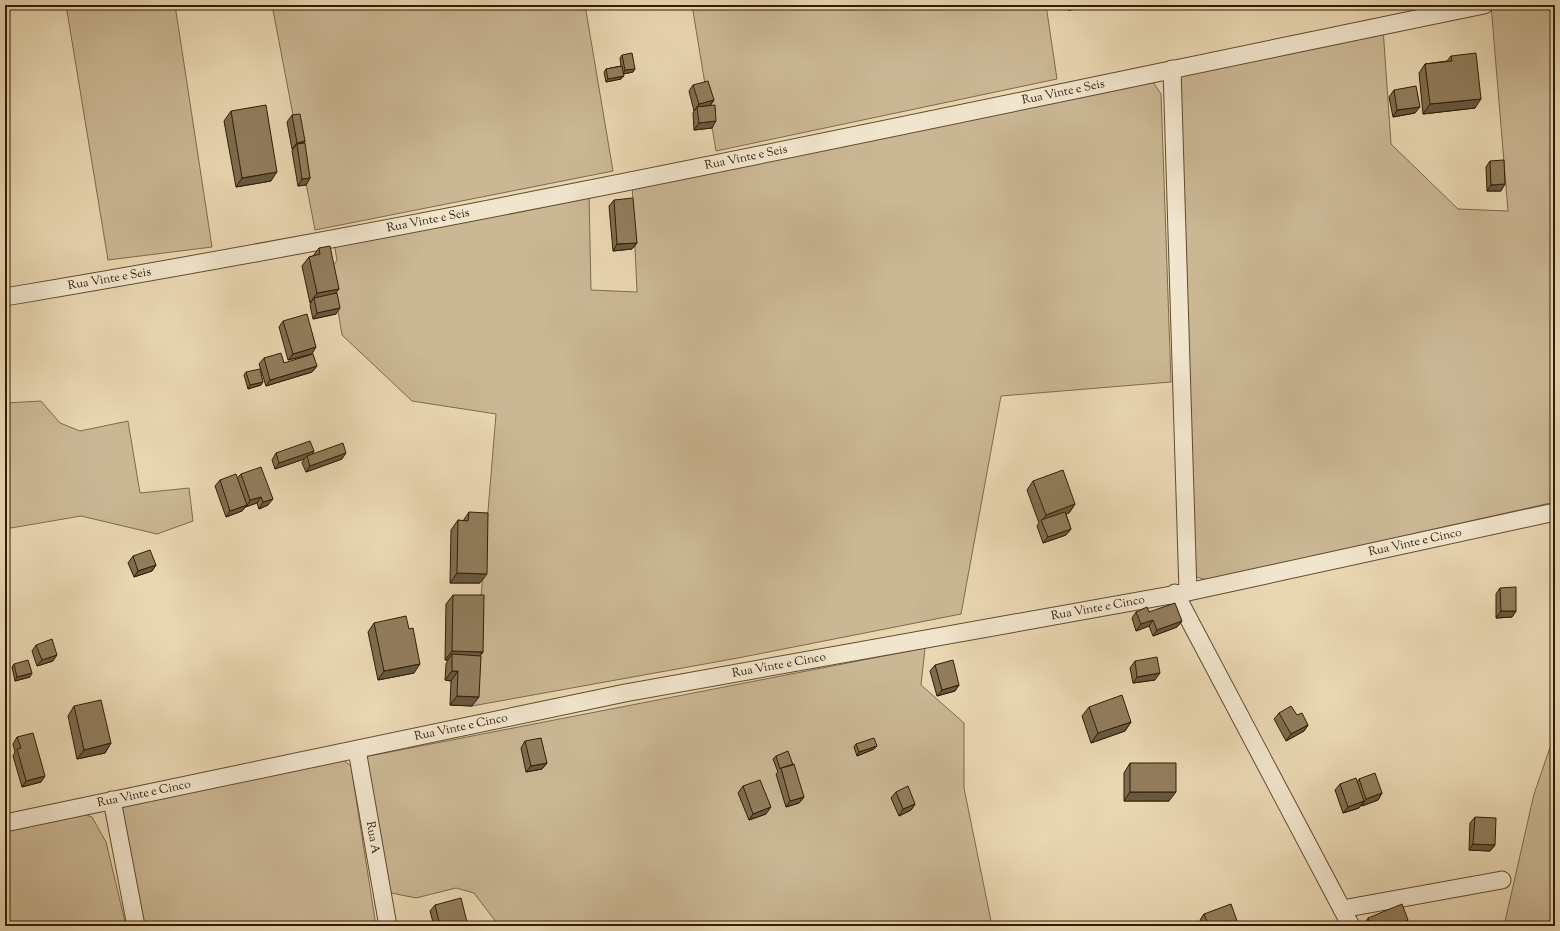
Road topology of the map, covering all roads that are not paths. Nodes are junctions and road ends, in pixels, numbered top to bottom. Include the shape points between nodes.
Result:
1 (1484, 5) edge
2 (1172, 69) junction
3 (5, 297) edge
4 (1555, 512) edge
5 (1181, 592) junction
6 (356, 750) junction
7 (112, 800) junction
8 (5, 823) edge
9 (1502, 880) dead end
10 (1342, 909) junction
11 (136, 926) edge
12 (388, 926) edge
13 (1351, 926) edge

1 - 2 street, Rua Vinte e Seis
2 - 3 street, Rua Vinte e Seis via 866,134 206,263
2 - 5 street
4 - 5 street, Rua Vinte e Cinco
5 - 6 street, Rua Vinte e Cinco via 625,693
5 - 10 street
6 - 7 street, Rua Vinte e Cinco
6 - 12 street, Rua A
7 - 8 street, Rua Vinte e Cinco
7 - 11 street
9 - 10 street
10 - 13 street

